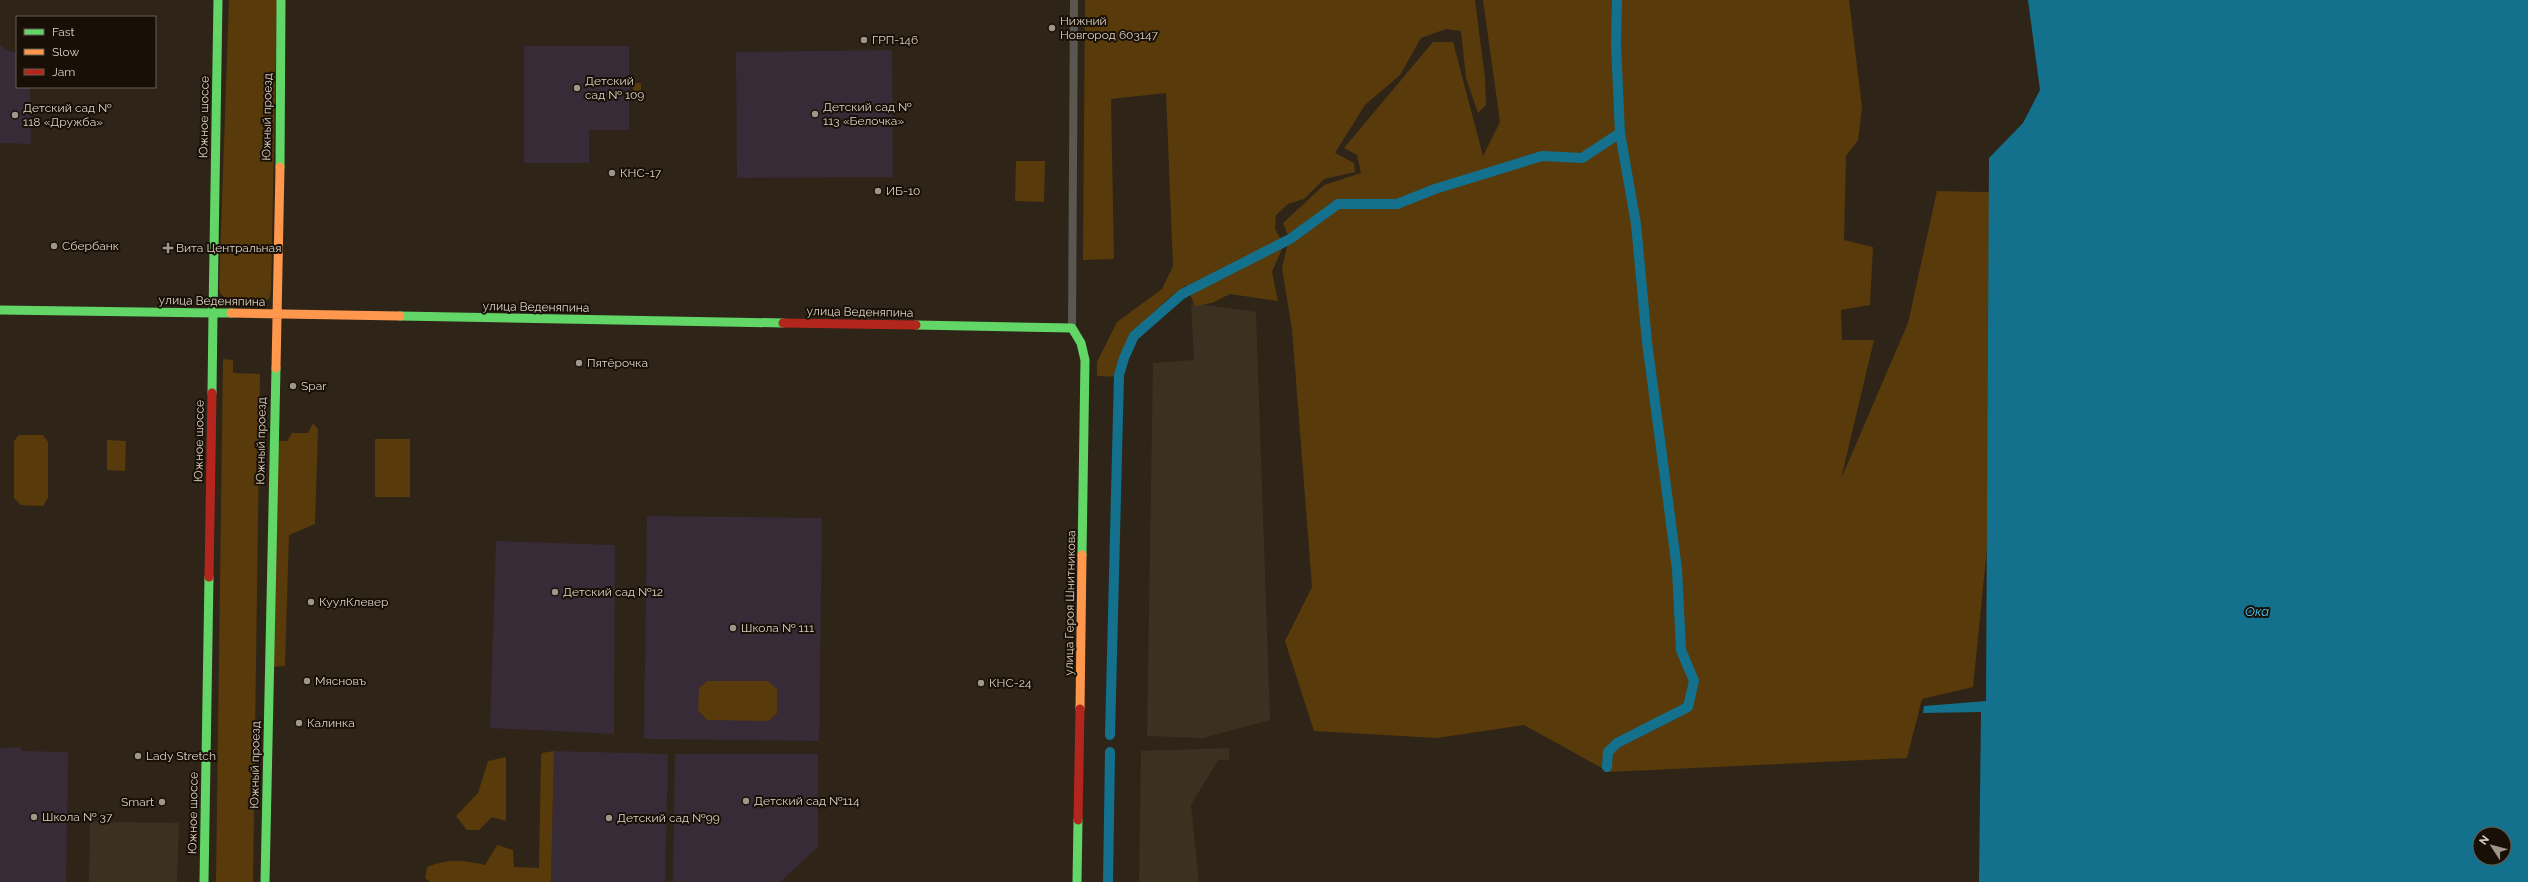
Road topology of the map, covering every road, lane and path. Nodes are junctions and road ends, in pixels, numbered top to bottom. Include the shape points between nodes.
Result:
1 (218, 0) edge
2 (281, 0) edge
3 (1074, 0) edge
4 (0, 310) edge
5 (213, 313) junction
6 (277, 314) junction
7 (1072, 328) junction
8 (204, 882) edge
9 (265, 882) edge
10 (1077, 882) edge

1 - 5 street, Южное шоссе
2 - 6 street, Южный проезд
3 - 7 street
4 - 5 street, улица Веденяпина
5 - 6 street, улица Веденяпина
5 - 8 street, Южное шоссе
6 - 7 street, улица Веденяпина
6 - 9 street, Южный проезд
7 - 10 street, улица Героя Шнитникова via 1081,343 1085,360

